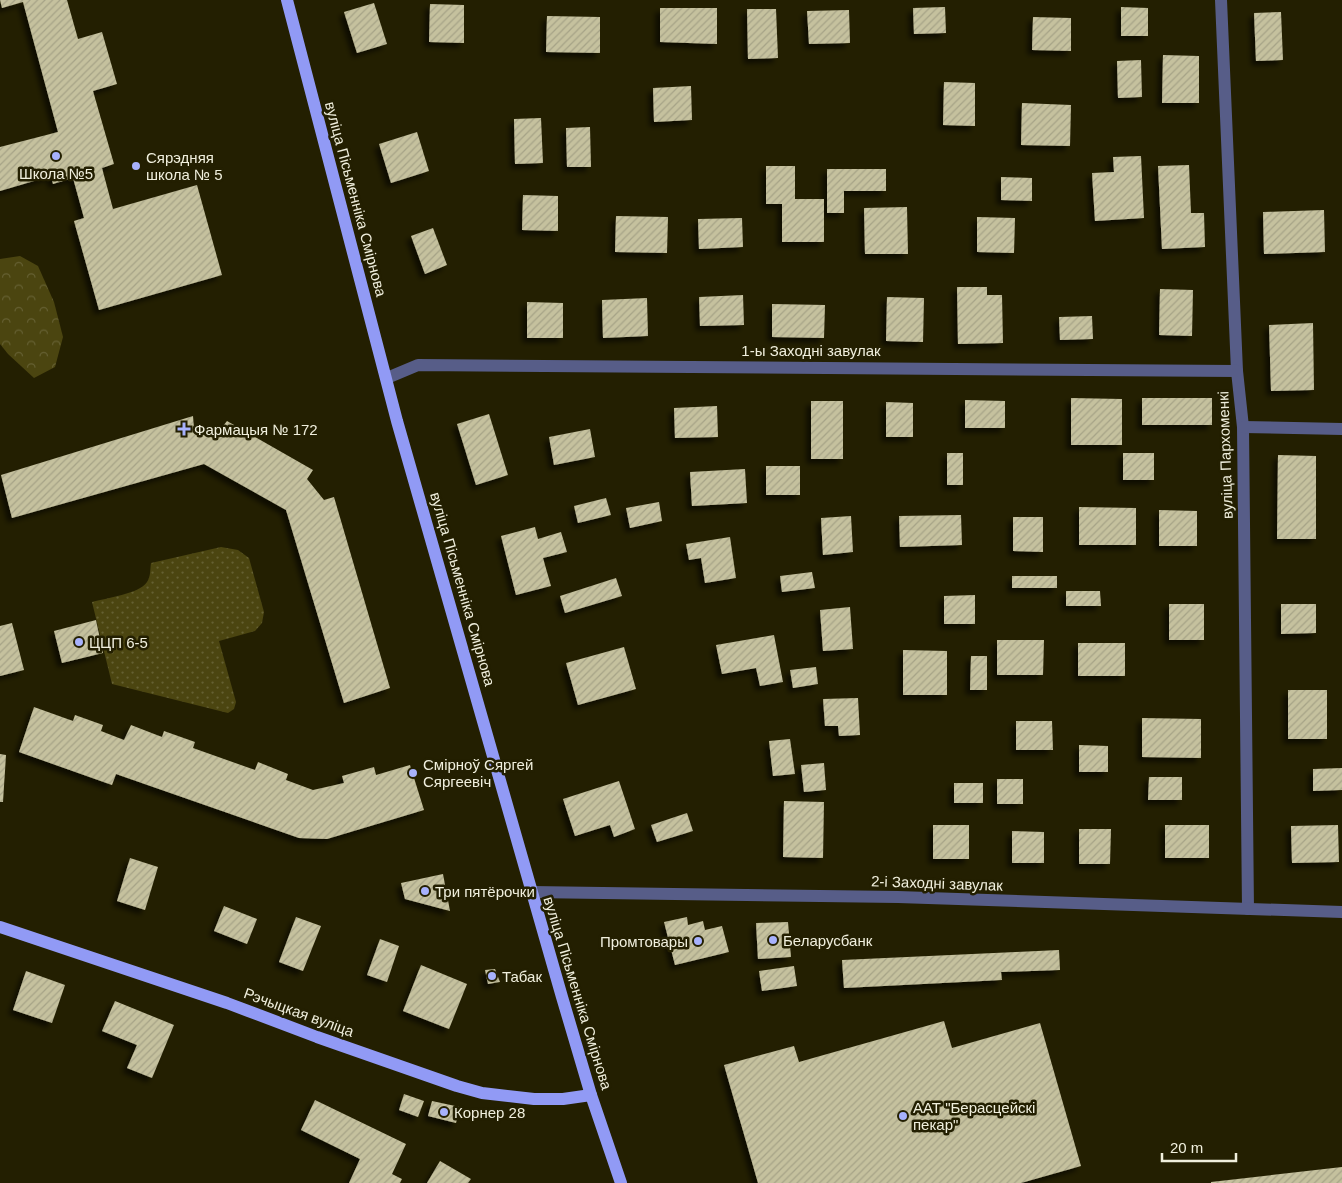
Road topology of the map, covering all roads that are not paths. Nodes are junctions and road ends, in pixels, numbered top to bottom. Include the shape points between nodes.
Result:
1 (288, 0) edge
2 (1222, 0) edge
3 (1237, 371) junction
4 (387, 378) junction
5 (1243, 427) junction
6 (1342, 429) edge
7 (531, 892) junction
8 (1248, 909) junction
9 (1342, 912) edge
10 (0, 927) edge
11 (591, 1095) junction
12 (621, 1183) edge

1 - 4 main road, вуліца Пісьменніка Смірнова
2 - 3 street, вуліца Пархоменкі
3 - 4 street, 1-ы Заходні завулак via 418,365
3 - 5 street, вуліца Пархоменкі
4 - 7 main road, вуліца Пісьменніка Смірнова
5 - 6 street
5 - 8 street, вуліца Пархоменкі
7 - 8 street, 2-і Заходні завулак via 888,897
7 - 11 main road, вуліца Пісьменніка Смірнова
8 - 9 street, 2-і Заходні завулак
10 - 11 main road, Рэчыцкая вуліца via 227,1003 457,1086 482,1093 534,1099
11 - 12 main road, вуліца Пісьменніка Смірнова

